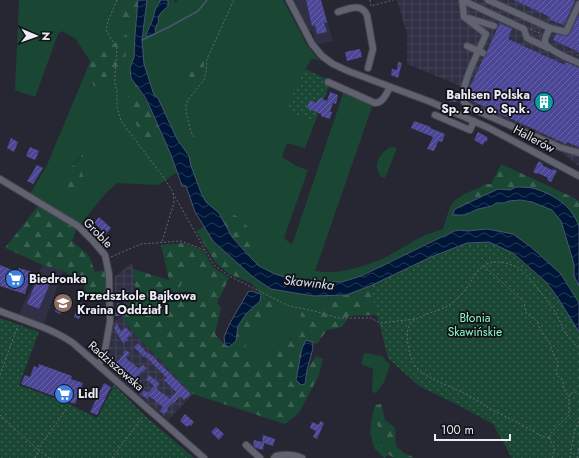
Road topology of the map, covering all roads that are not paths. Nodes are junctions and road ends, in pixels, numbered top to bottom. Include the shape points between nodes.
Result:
1 (289, 0) edge
2 (462, 0) edge
3 (488, 0) edge
4 (579, 2) edge
5 (338, 12) dead end
6 (464, 17) junction
7 (494, 26) dead end
8 (550, 28) junction
9 (467, 46) dead end
10 (549, 48) junction
11 (481, 52) junction
12 (579, 63) edge
13 (368, 68) junction
14 (356, 74) junction
15 (374, 81) junction
16 (328, 82) dead end
17 (390, 87) junction
18 (435, 115) dead end
19 (474, 121) junction
20 (579, 153) edge
21 (579, 176) edge
22 (0, 179) edge
23 (0, 311) edge
24 (98, 365) junction
25 (246, 445) dead end
26 (204, 458) edge
27 (260, 458) edge
28 (274, 458) edge
29 (302, 458) edge

1 - 14 street, Hallerów via 312,44 322,56
2 - 6 street
2 - 10 street via 524,29 527,38
3 - 8 street
4 - 8 street via 566,32
5 - 13 street via 356,7 366,11 373,49
6 - 7 street
6 - 11 street via 486,34
8 - 10 street via 545,39
9 - 11 street
10 - 12 street
11 - 20 street via 465,83 463,95 466,104 558,147
13 - 14 street via 363,73
13 - 15 street via 369,76
14 - 15 street, Hallerów
15 - 17 street, Hallerów
16 - 17 street via 378,103
17 - 19 street, Hallerów
18 - 19 street via 470,130
19 - 21 street, Hallerów
22 - 24 street, Groble via 78,226 106,255 110,322 104,356
23 - 24 street, Radziszowska via 64,337
24 - 26 street, Radziszowska
25 - 27 street
28 - 29 street via 287,454

